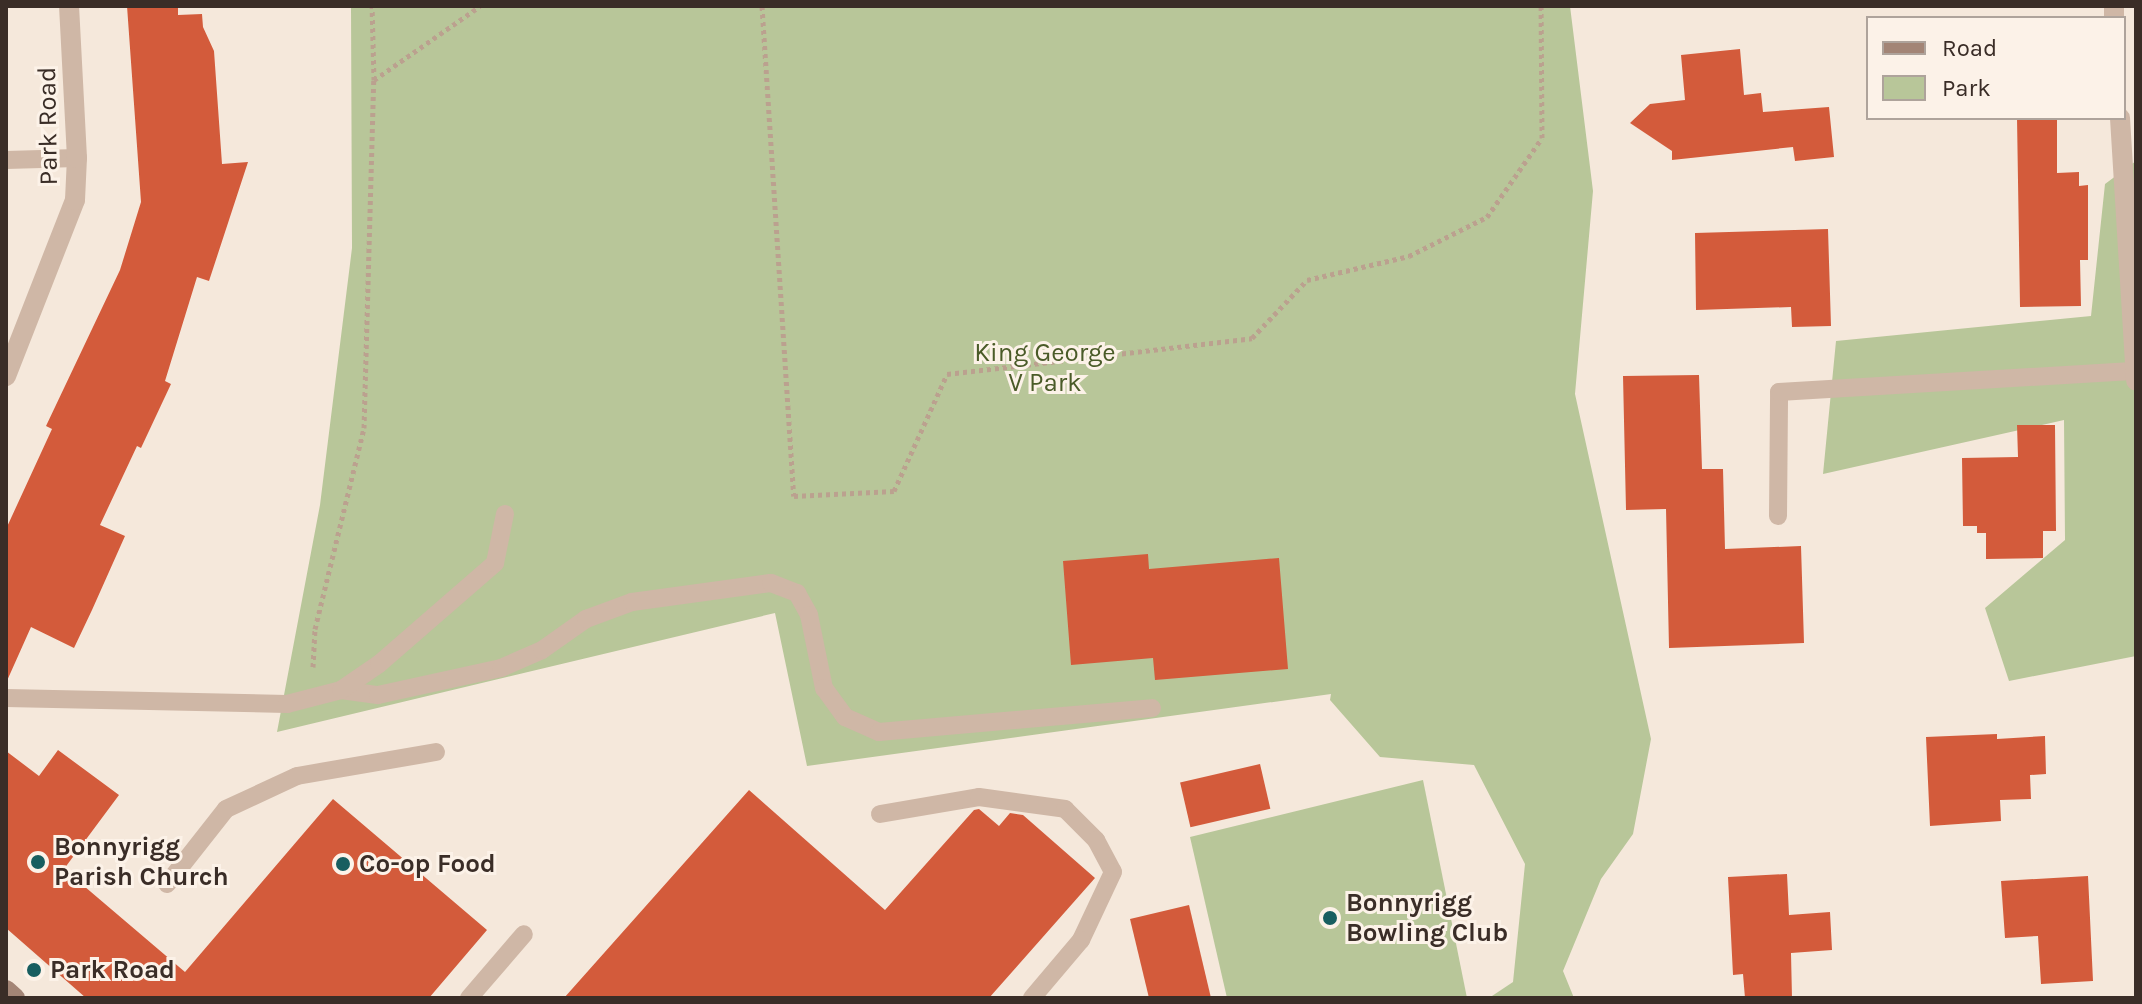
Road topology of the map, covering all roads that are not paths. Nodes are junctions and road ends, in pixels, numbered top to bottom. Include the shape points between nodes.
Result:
1 (69, 6) edge
2 (2120, 120) edge
3 (77, 158) junction
4 (6, 160) edge
5 (2136, 371) edge
6 (6, 376) edge
7 (2136, 381) edge
8 (505, 514) dead end
9 (1778, 516) dead end
10 (341, 690) junction
11 (6, 698) edge
12 (1152, 708) dead end
13 (436, 752) dead end
14 (880, 814) dead end
15 (167, 884) dead end
16 (524, 934) dead end
17 (6, 990) edge
18 (15, 998) edge
19 (469, 998) edge
20 (1032, 998) edge

1 - 3 street, Park Road
2 - 5 street
3 - 4 lane
3 - 6 street, Park Road via 75,200
5 - 7 street
5 - 9 lane via 1779,392
8 - 10 lane via 495,563 379,664
10 - 11 lane via 287,704
10 - 12 lane via 378,695 501,668 542,650 586,619 632,602 771,583 797,593 809,615 824,688 845,717 879,732
13 - 15 lane via 297,776 226,809
14 - 20 lane via 979,797 1065,809 1096,840 1113,872 1081,940
16 - 19 lane
17 - 18 main road

